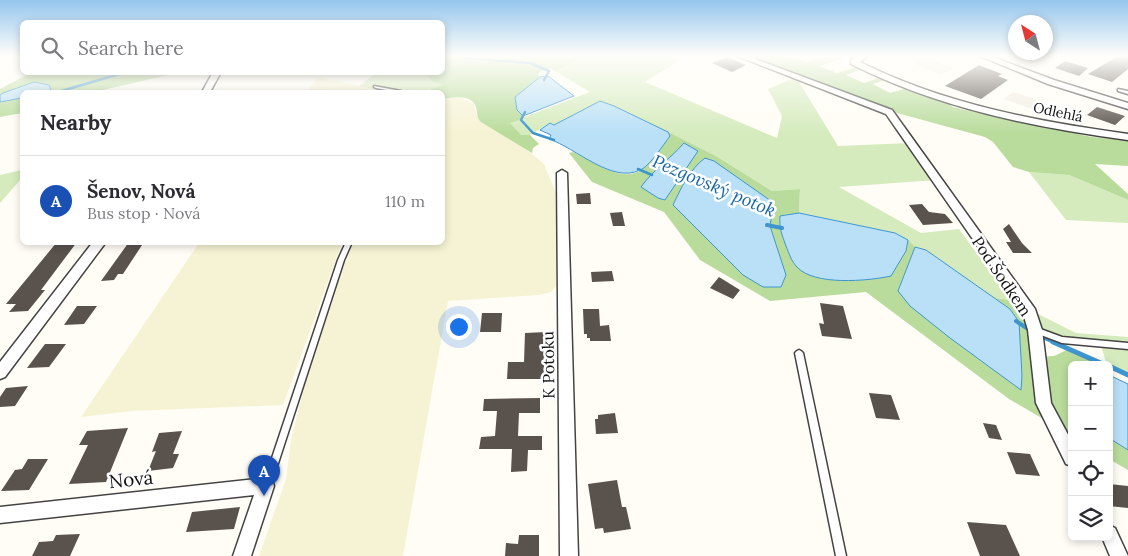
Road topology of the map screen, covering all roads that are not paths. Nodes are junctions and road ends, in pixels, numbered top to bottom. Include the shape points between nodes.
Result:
1 (810, 82) edge
2 (903, 82) edge
3 (1051, 82) edge
4 (376, 87) dead end
5 (391, 90) edge
6 (1120, 90) dead end
7 (1128, 93) edge
8 (1128, 106) edge
9 (1128, 137) edge
10 (562, 173) dead end
11 (98, 245) edge
12 (348, 245) edge
13 (1035, 330) junction
14 (1128, 346) edge
15 (799, 353) dead end
16 (0, 373) edge
17 (1068, 451) edge
18 (266, 486) junction
19 (0, 515) edge
20 (1112, 541) edge
21 (242, 556) edge
22 (569, 556) edge
23 (841, 556) edge
24 (1120, 556) edge

1 - 13 street, Pod Šodkem via 889,112 1028,309
2 - 9 street, Odlehlá via 950,101 1092,133
3 - 8 street
4 - 5 lane
6 - 7 lane
10 - 22 street, K Potoku
11 - 16 street
12 - 18 lane
13 - 14 lane via 1062,340
13 - 17 street, Pod Šodkem via 1044,402
15 - 23 lane
18 - 19 street, Nová
18 - 21 street
20 - 24 street

